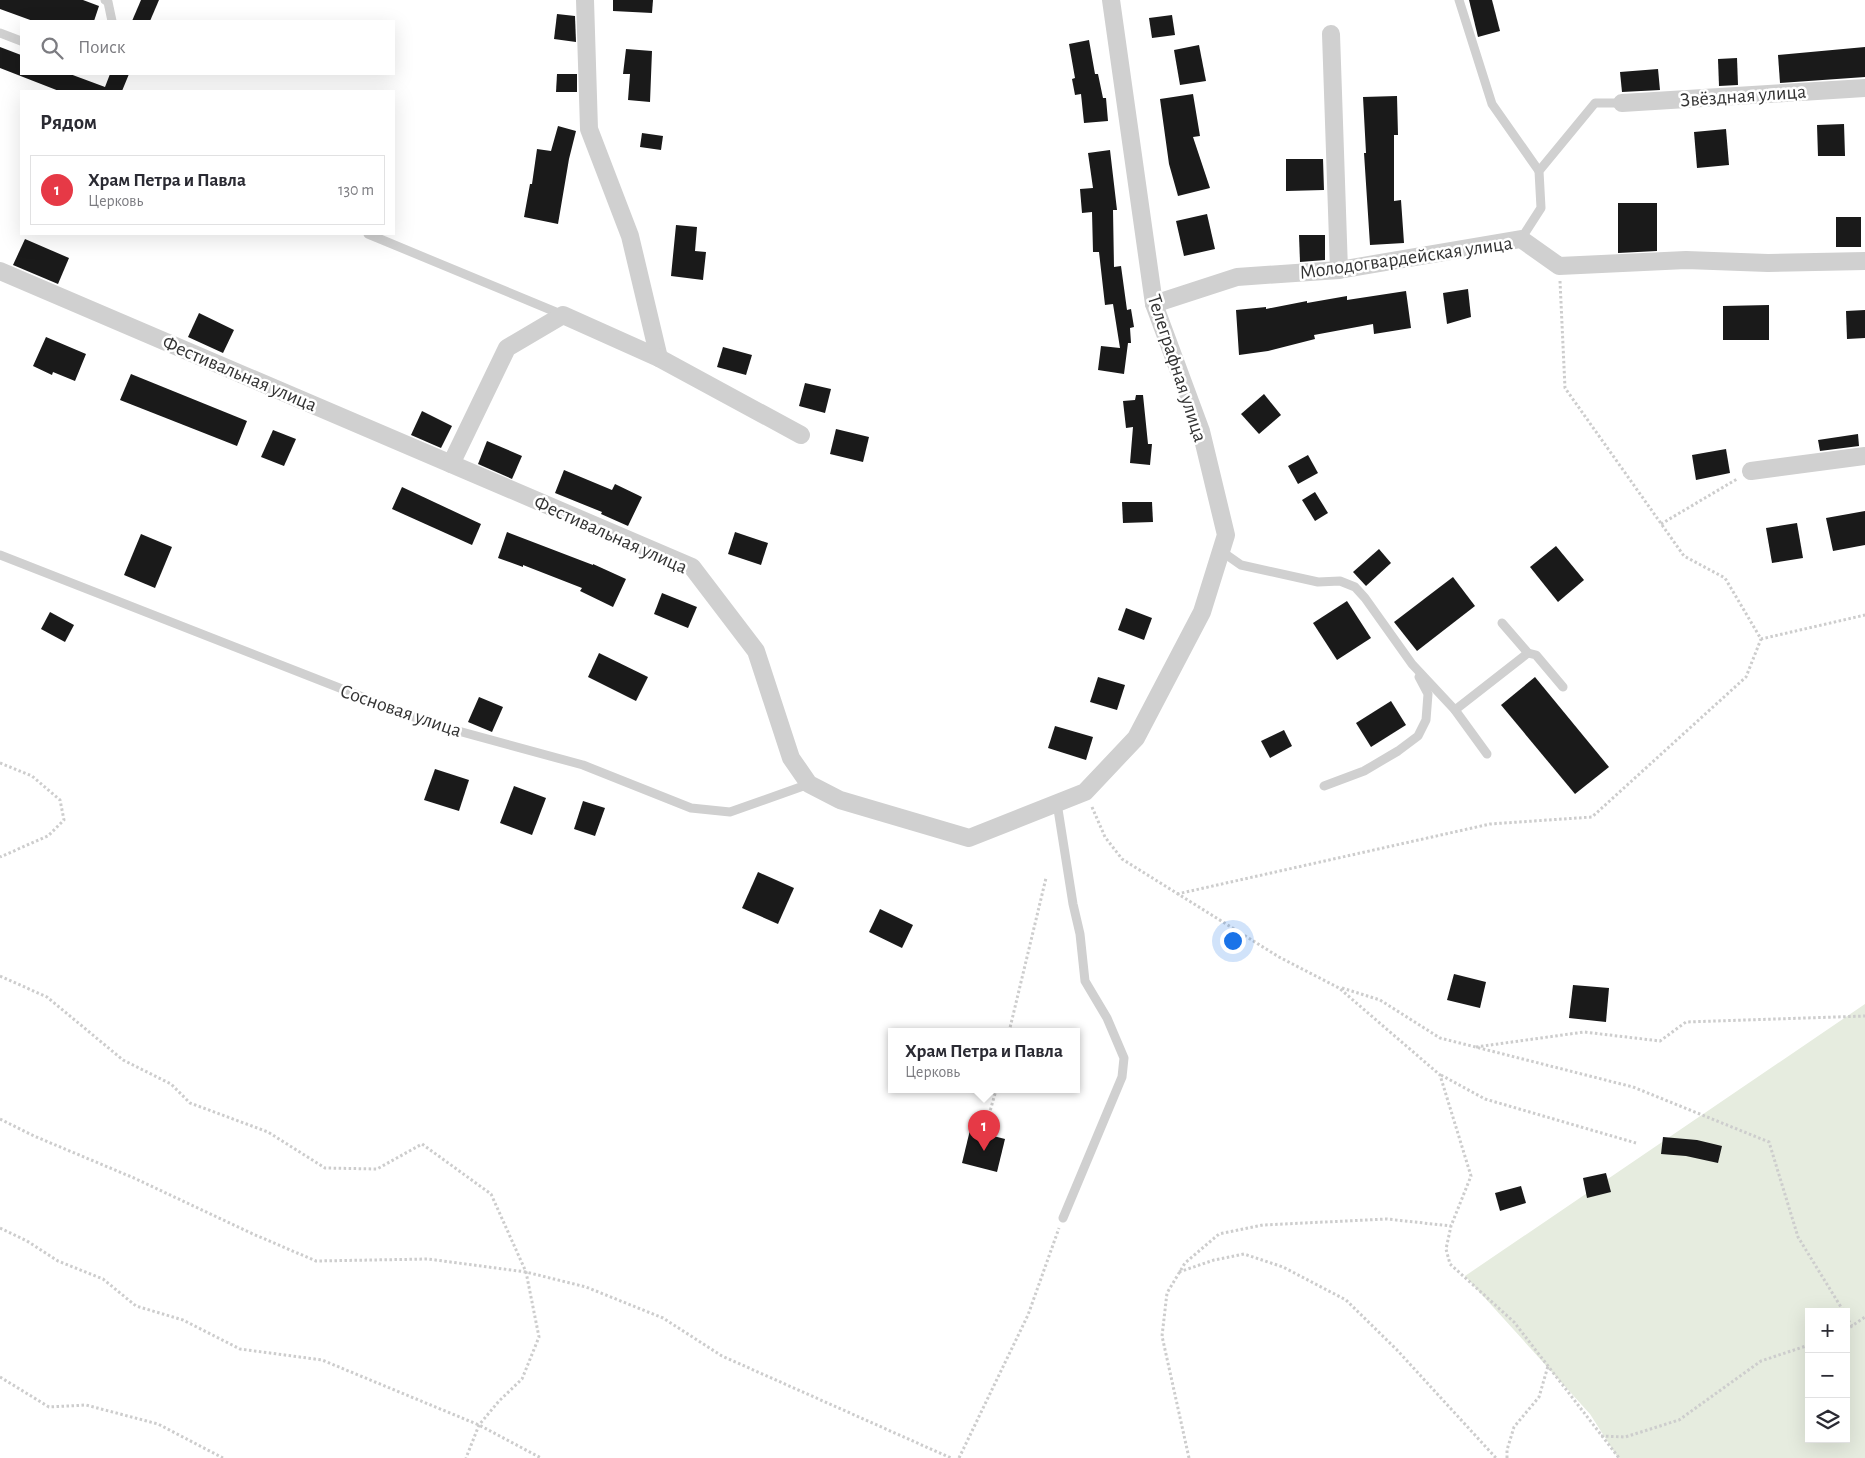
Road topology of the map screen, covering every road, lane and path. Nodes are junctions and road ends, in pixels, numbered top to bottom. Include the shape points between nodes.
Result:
1 (105, 0) edge
2 (585, 0) edge
3 (1111, 0) edge
4 (1459, 0) edge
5 (112, 20) edge
6 (0, 33) edge
7 (1331, 34) dead end
8 (20, 42) edge
9 (1865, 88) edge
10 (1622, 103) joint
11 (1539, 171) junction
12 (370, 235) edge
13 (1521, 239) junction
14 (1865, 261) edge
15 (1559, 266) junction
16 (1339, 270) junction
17 (0, 271) edge
18 (1154, 304) junction
19 (563, 315) junction
20 (659, 358) junction
21 (801, 435) dead end
22 (1865, 456) edge
23 (451, 464) junction
24 (1751, 471) joint
25 (1661, 524) junction
26 (1221, 551) junction
27 (0, 556) edge
28 (1865, 615) edge
29 (1502, 623) dead end
30 (1761, 639) junction
31 (1528, 654) junction
32 (1412, 664) junction
33 (1562, 686) dead end
34 (1160, 693) joint
35 (1454, 710) junction
36 (1486, 754) dead end
37 (0, 763) edge
38 (810, 784) junction
39 (1324, 786) dead end
40 (1085, 792) junction
41 (1057, 804) junction
42 (0, 858) edge
43 (1046, 878) dead end
44 (1177, 894) junction
45 (0, 976) edge
46 (1339, 988) junction
47 (1865, 1016) edge
48 (1011, 1028) edge
49 (1473, 1047) junction
50 (1440, 1075) junction
51 (995, 1093) edge
52 (990, 1114) dead end
53 (0, 1118) edge
54 (1636, 1143) dead end
55 (1063, 1218) joint
56 (1451, 1226) junction
57 (0, 1228) edge
58 (526, 1272) junction
59 (1179, 1272) junction
60 (1842, 1308) edge
61 (1865, 1317) edge
62 (1850, 1323) edge
63 (1852, 1326) joint
64 (1805, 1346) edge
65 (1548, 1366) junction
66 (0, 1377) edge
67 (479, 1424) junction
68 (1600, 1436) junction
69 (223, 1458) edge
70 (466, 1458) edge
71 (541, 1458) edge
72 (951, 1458) edge
73 (959, 1458) edge
74 (1189, 1458) edge
75 (1496, 1458) edge
76 (1507, 1458) edge
77 (1619, 1458) edge

1 - 5 lane
2 - 20 street via 589,129 630,236
3 - 18 street, Телеграфная улица
4 - 11 lane via 1492,104
6 - 8 lane
7 - 16 street
9 - 10 street, Звёздная улица
10 - 11 lane via 1595,103
11 - 13 lane via 1541,208
12 - 19 lane
13 - 15 street, Молодогвардейская улица
13 - 16 street, Молодогвардейская улица
14 - 15 street via 1768,263 1686,260
15 - 25 path via 1565,388
16 - 18 street, Молодогвардейская улица via 1237,278
17 - 23 street, Фестивальная улица
18 - 26 street, Телеграфная улица via 1201,431 1226,534
19 - 20 street
19 - 23 street via 507,348
20 - 21 street
22 - 24 street
23 - 38 street, Фестивальная улица via 692,567 756,651 791,758
24 - 25 path
25 - 30 path via 1684,556 1725,578
26 - 32 lane via 1241,565 1318,582 1340,581 1354,587
26 - 34 street, Телеграфная улица via 1202,612
27 - 38 lane, Сосновая улица via 429,723 583,765 691,808 730,812
28 - 30 path
29 - 31 lane
30 - 44 path via 1746,677 1592,817 1490,824
31 - 33 lane via 1536,655
31 - 35 lane
32 - 35 lane
32 - 39 lane via 1428,694 1426,720 1418,736 1364,771
34 - 40 street, Фестивальная улица via 1136,738
35 - 36 lane
37 - 42 path via 32,776 60,800 64,820 48,836
38 - 41 street, Фестивальная улица via 840,800 969,838
40 - 41 street, Фестивальная улица
40 - 44 path via 1105,837 1122,859
41 - 55 lane via 1085,981 1107,1018 1124,1058 1122,1077
43 - 48 path
44 - 46 path via 1279,957
45 - 58 path via 47,997 123,1060 171,1084 190,1103 268,1132 325,1168 377,1169 422,1144 491,1194
46 - 49 path via 1380,1000 1440,1038
46 - 50 path
47 - 49 path via 1686,1022 1660,1041 1584,1032
49 - 60 path via 1632,1087 1769,1142 1798,1237
50 - 54 path via 1486,1099
50 - 56 path via 1471,1176
51 - 52 path
53 - 58 path via 316,1261 428,1259
55 - 73 path via 1028,1316
56 - 59 path via 1387,1219 1263,1225 1219,1234
56 - 65 path via 1446,1249 1450,1264 1514,1322
57 - 67 path via 58,1261 104,1279 136,1306 184,1320 240,1349 322,1360
58 - 67 path via 539,1337 522,1379
58 - 72 path via 586,1287 663,1318 722,1356
59 - 74 path via 1167,1293 1162,1336
59 - 75 path via 1244,1254 1282,1267 1346,1300 1397,1350
61 - 63 path
62 - 63 path
64 - 68 path via 1761,1361 1679,1420 1625,1437
65 - 68 path
65 - 76 path via 1539,1397 1514,1427
66 - 69 path via 49,1407 86,1405 158,1424
67 - 70 path
67 - 71 path
68 - 77 path

